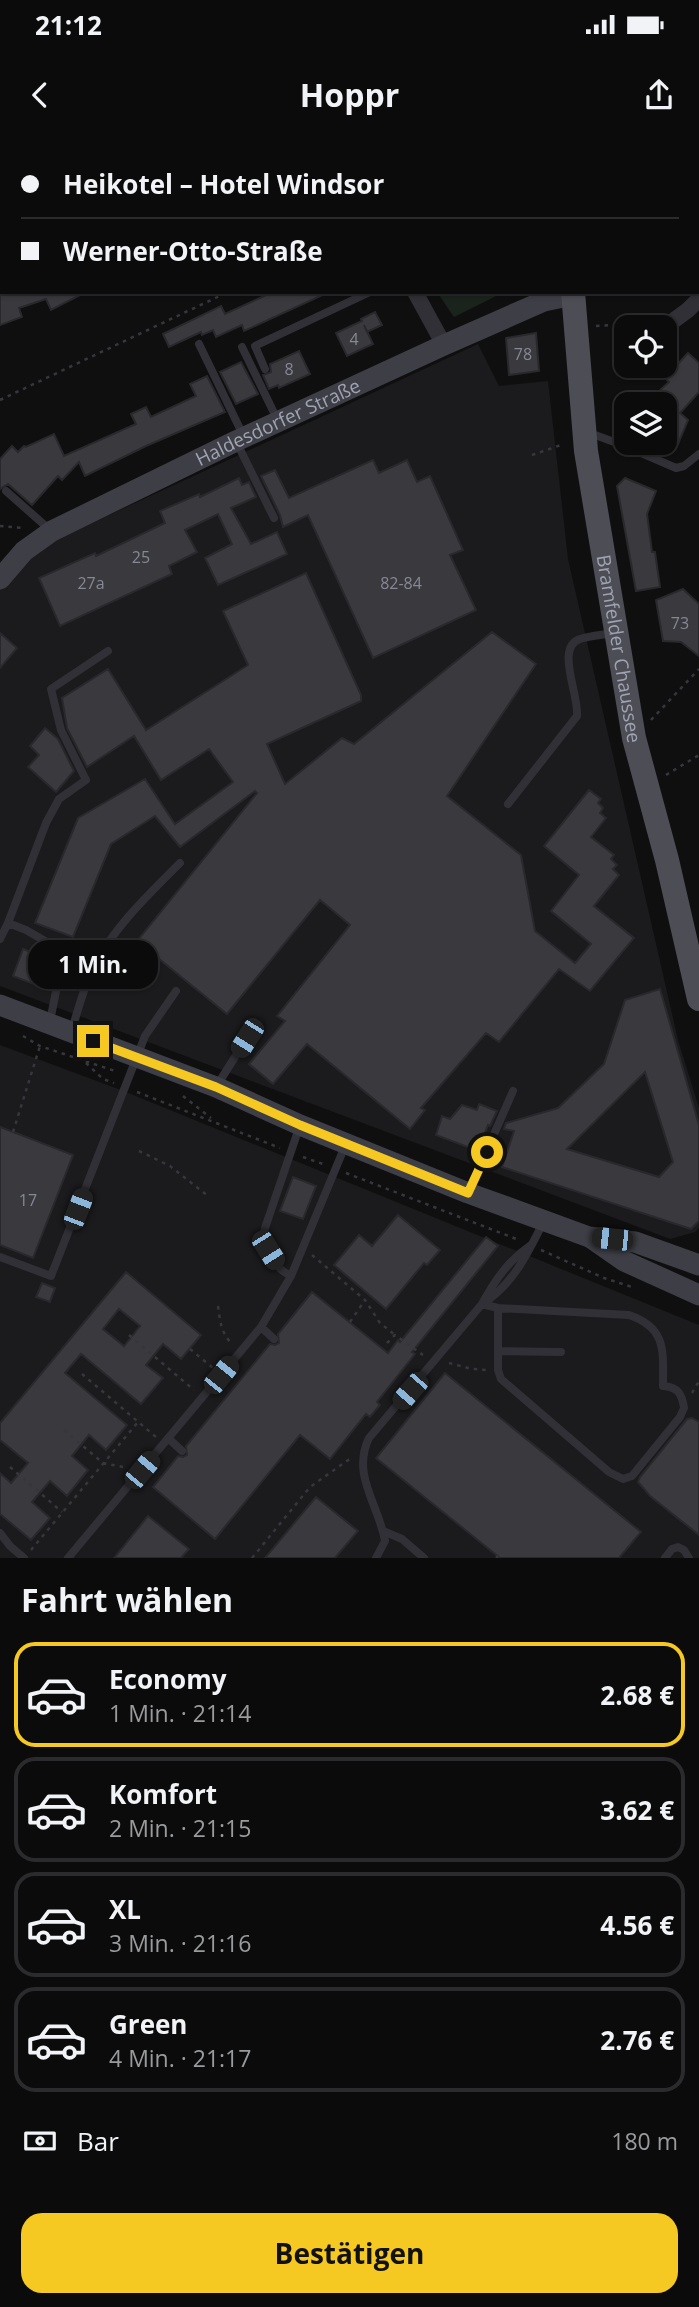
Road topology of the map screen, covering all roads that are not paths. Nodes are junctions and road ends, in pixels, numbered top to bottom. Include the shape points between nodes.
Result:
1 (366, 294) edge
2 (416, 294) edge
3 (573, 294) edge
4 (699, 300) edge
5 (677, 318) edge
6 (199, 344) dead end
7 (444, 345) junction
8 (242, 347) dead end
9 (265, 369) dead end
10 (279, 422) junction
11 (584, 431) junction
12 (240, 440) junction
13 (699, 454) edge
14 (6, 491) dead end
15 (274, 518) dead end
16 (52, 531) junction
17 (0, 579) edge
18 (616, 633) junction
19 (107, 651) dead end
20 (508, 804) dead end
21 (180, 863) dead end
22 (8, 923) junction
23 (0, 939) edge
24 (176, 991) dead end
25 (699, 999) edge
26 (0, 1005) edge
27 (49, 1024) junction
28 (71, 1032) junction
29 (247, 1038) dead end
30 (134, 1066) junction
31 (216, 1087) junction
32 (513, 1091) dead end
33 (300, 1125) junction
34 (346, 1143) junction
35 (468, 1193) junction
36 (544, 1221) junction
37 (589, 1237) junction
38 (699, 1251) edge
39 (676, 1256) junction
40 (0, 1257) edge
41 (699, 1265) edge
42 (291, 1276) junction
43 (699, 1294) edge
44 (482, 1304) junction
45 (498, 1308) junction
46 (261, 1327) junction
47 (274, 1339) dead end
48 (498, 1351) junction
49 (561, 1352) dead end
50 (166, 1441) junction
51 (183, 1451) dead end
52 (383, 1531) junction
53 (0, 1533) edge
54 (24, 1558) edge
55 (68, 1558) edge
56 (376, 1558) edge
57 (424, 1558) edge
58 (665, 1558) edge
59 (689, 1558) edge

1 - 9 lane via 255,346
2 - 7 street
3 - 7 main road, Haldesdorfer Straße via 544,301
3 - 11 main road, Bramfelder Chaussee
4 - 5 street
6 - 12 lane
7 - 10 main road, Haldesdorfer Straße
8 - 10 lane
10 - 12 main road, Haldesdorfer Straße
11 - 13 lane via 676,468
11 - 18 main road, Bramfelder Chaussee
12 - 15 lane
12 - 16 main road, Haldesdorfer Straße
14 - 16 lane
16 - 17 main road, Haldesdorfer Straße via 24,551
18 - 20 lane via 577,640 570,646 567,656 577,716
18 - 25 main road, Bramfelder Chaussee via 634,738
19 - 22 lane via 51,689 61,730 86,780 59,799
21 - 28 lane via 111,939 93,968
22 - 23 lane
22 - 27 lane via 64,953
24 - 30 lane via 145,1036
26 - 27 main road
27 - 28 main road
28 - 30 main road
29 - 31 lane
30 - 31 main road
30 - 40 lane via 51,1276
31 - 33 main road
32 - 35 lane
33 - 34 main road
33 - 42 lane via 263,1239 277,1266
34 - 35 main road
34 - 42 lane
35 - 36 main road
36 - 37 main road
36 - 44 lane via 524,1262 501,1292
37 - 39 main road via 635,1241
37 - 43 main road via 624,1261
38 - 39 main road
39 - 41 main road
42 - 46 lane
44 - 45 lane
44 - 52 lane via 369,1438 363,1451 363,1480
45 - 48 lane
45 - 48 lane via 629,1315 643,1320 661,1340 663,1386 679,1391 684,1408 632,1476 623,1479 608,1472 501,1379
46 - 47 lane
46 - 50 lane
48 - 49 lane
50 - 51 lane
50 - 55 lane
52 - 56 lane via 385,1541
52 - 57 lane via 402,1539
53 - 54 lane
58 - 59 lane via 678,1547

